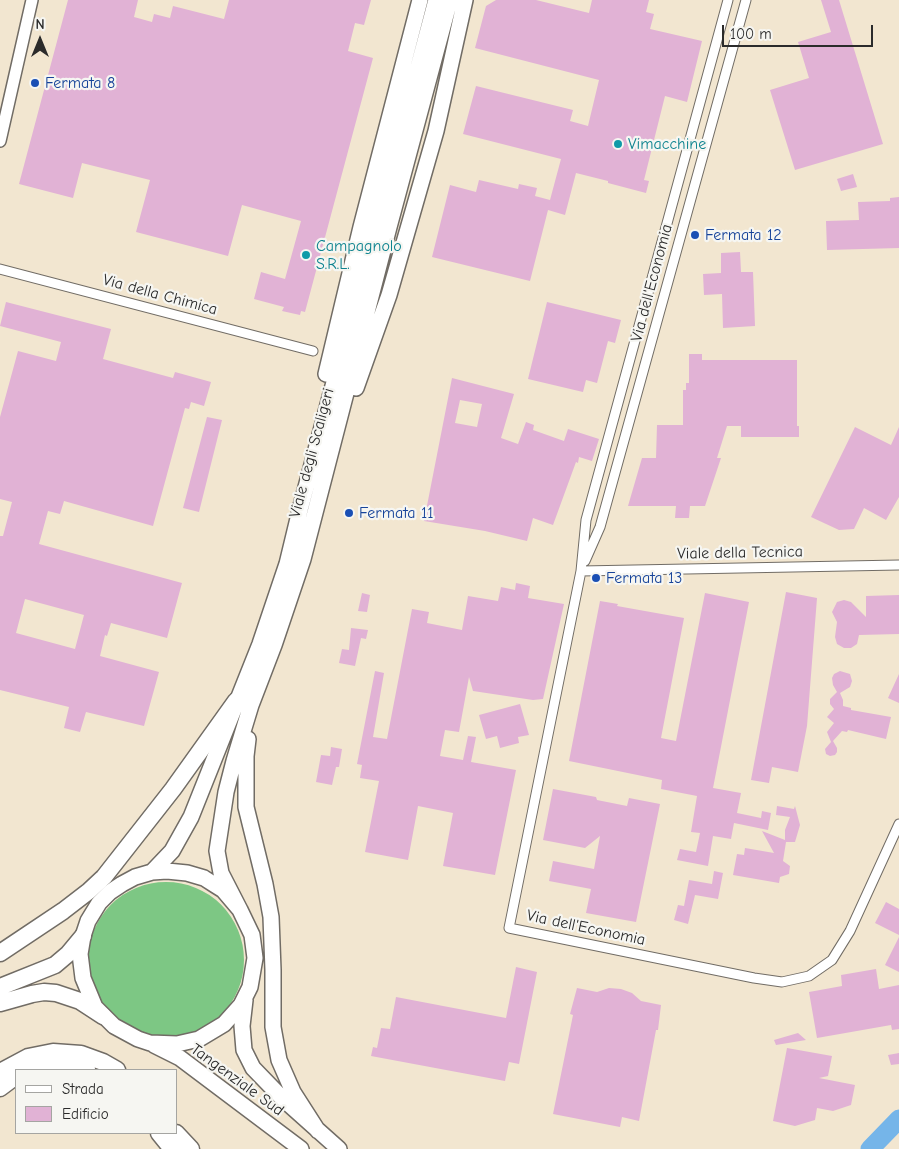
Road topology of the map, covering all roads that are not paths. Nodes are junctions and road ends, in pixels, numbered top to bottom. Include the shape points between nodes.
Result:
1 (32, 0) edge
2 (420, 0) edge
3 (436, 0) edge
4 (450, 0) edge
5 (465, 0) edge
6 (728, 0) edge
7 (746, 0) edge
8 (0, 141) edge
9 (382, 226) junction
10 (0, 269) edge
11 (313, 351) dead end
12 (324, 476) junction
13 (301, 506) junction
14 (899, 565) edge
15 (581, 571) junction
16 (244, 703) junction
17 (899, 824) edge
18 (152, 872) junction
19 (240, 910) junction
20 (83, 936) junction
21 (0, 953) edge
22 (0, 987) edge
23 (245, 998) junction
24 (0, 1003) edge
25 (103, 1016) junction
26 (150, 1043) junction
27 (34, 1069) edge
28 (82, 1069) edge
29 (115, 1069) edge
30 (0, 1072) edge
31 (15, 1077) edge
32 (0, 1088) edge
33 (318, 1131) junction
34 (160, 1134) edge
35 (178, 1134) edge
36 (172, 1149) edge
37 (190, 1149) edge
38 (301, 1149) edge
39 (339, 1149) edge

1 - 8 street
2 - 13 highway via 333,342
3 - 9 highway, Viale degli Scaligeri
4 - 9 highway, Viale degli Scaligeri
5 - 12 highway via 436,131 389,296
6 - 15 street, Via dell'Economia via 586,520
7 - 15 street, Via dell'Economia via 600,527
9 - 12 highway, Viale degli Scaligeri
9 - 13 highway, Viale degli Scaligeri
10 - 11 street, Via della Chimica
12 - 16 highway, Viale degli Scaligeri via 303,559 274,646
13 - 16 highway, Viale degli Scaligeri via 287,564
14 - 15 street, Viale della Tecnica
15 - 17 street, Via dell'Economia via 509,928 754,978 782,982 809,976 837,953
16 - 18 highway, Viale degli Scaligeri via 191,817 172,851
16 - 19 highway, Viale degli Scaligeri via 217,851 221,873
16 - 21 highway via 104,877 63,911
16 - 33 highway via 246,807 271,917 273,1027 280,1060 293,1092
18 - 19 highway, Viale degli Scaligeri via 181,872 204,878 223,890
18 - 20 highway, Viale degli Scaligeri via 135,877 110,892 88,921
19 - 23 highway, Viale degli Scaligeri via 252,935 255,958
20 - 22 highway via 55,965
20 - 25 highway, Viale degli Scaligeri via 80,954 83,978 95,1007
23 - 26 highway, Viale degli Scaligeri via 224,1024 205,1036 177,1044
23 - 33 highway, Tangenziale Sud via 244,1050 253,1068
24 - 25 highway via 32,994 56,993 80,1001
25 - 26 highway, Viale degli Scaligeri via 114,1026
26 - 38 highway, Tangenziale Sud via 180,1058
27 - 28 highway via 53,1065
29 - 30 highway via 81,1054 53,1052 28,1057
31 - 32 highway
33 - 39 highway, Tangenziale Sud
34 - 36 highway
35 - 37 highway

